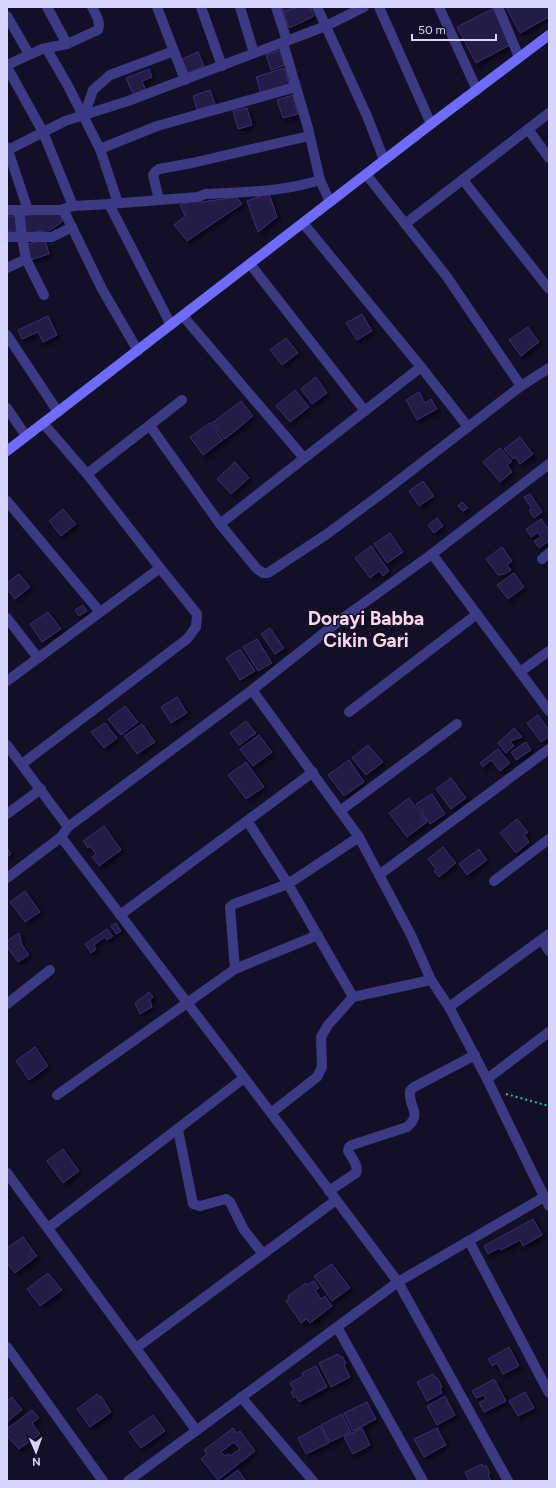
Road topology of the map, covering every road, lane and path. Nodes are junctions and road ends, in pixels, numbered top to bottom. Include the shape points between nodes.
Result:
1 (47, 7) edge
2 (92, 7) edge
3 (158, 7) edge
4 (201, 7) edge
5 (240, 7) edge
6 (276, 7) edge
7 (317, 7) edge
8 (364, 7) edge
9 (379, 7) edge
10 (439, 7) edge
11 (498, 7) edge
12 (7, 16) edge
13 (326, 26) junction
14 (549, 35) edge
15 (285, 42) junction
16 (67, 44) junction
17 (46, 48) junction
18 (174, 52) junction
19 (254, 53) junction
20 (29, 54) junction
21 (519, 57) junction
22 (7, 66) edge
23 (222, 66) junction
24 (185, 80) junction
25 (296, 87) junction
26 (476, 90) junction
27 (549, 113) edge
28 (84, 116) junction
29 (432, 124) junction
30 (528, 129) junction
31 (43, 132) junction
32 (309, 136) junction
33 (8, 149) edge
34 (100, 149) junction
35 (549, 158) edge
36 (384, 160) junction
37 (366, 174) junction
38 (320, 180) junction
39 (463, 180) junction
40 (159, 200) junction
41 (330, 202) junction
42 (113, 204) junction
43 (68, 207) junction
44 (7, 210) edge
45 (24, 210) junction
46 (303, 223) junction
47 (405, 224) junction
48 (72, 227) junction
49 (7, 237) edge
50 (22, 237) junction
51 (26, 259) junction
52 (250, 264) junction
53 (7, 268) edge
54 (549, 289) edge
55 (44, 295) dead end
56 (183, 316) junction
57 (171, 325) junction
58 (7, 335) edge
59 (138, 351) junction
60 (422, 367) junction
61 (549, 368) edge
62 (520, 386) junction
63 (182, 400) dead end
64 (7, 408) edge
65 (364, 411) junction
66 (58, 412) junction
67 (43, 423) junction
68 (150, 426) junction
69 (468, 427) junction
70 (26, 436) junction
71 (7, 451) edge
72 (304, 458) junction
73 (549, 464) edge
74 (87, 474) junction
75 (7, 501) edge
76 (220, 524) junction
77 (432, 554) junction
78 (160, 568) junction
79 (100, 612) junction
80 (477, 614) junction
81 (7, 618) edge
82 (549, 651) edge
83 (38, 658) junction
84 (520, 672) junction
85 (7, 681) edge
86 (252, 690) junction
87 (549, 711) edge
88 (349, 712) dead end
89 (457, 724) dead end
90 (7, 745) edge
91 (549, 749) edge
92 (22, 764) junction
93 (313, 772) junction
94 (41, 789) junction
95 (340, 810) junction
96 (7, 814) edge
97 (248, 822) junction
98 (68, 827) junction
99 (61, 837) junction
100 (360, 837) junction
101 (549, 839) edge
102 (379, 875) junction
103 (7, 878) edge
104 (494, 881) dead end
105 (288, 884) junction
106 (120, 915) junction
107 (318, 935) junction
108 (545, 937) edge
109 (549, 951) edge
110 (235, 969) junction
111 (50, 970) dead end
112 (431, 980) junction
113 (353, 997) junction
114 (187, 1003) junction
115 (7, 1004) edge
116 (449, 1007) junction
117 (549, 1032) edge
118 (475, 1055) junction
119 (244, 1078) junction
120 (488, 1079) junction
121 (493, 1090) junction
122 (57, 1095) dead end
123 (549, 1106) edge
124 (272, 1113) junction
125 (178, 1130) junction
126 (7, 1173) edge
127 (11, 1186) edge
128 (329, 1191) junction
129 (544, 1196) junction
130 (336, 1200) junction
131 (549, 1206) edge
132 (48, 1228) junction
133 (469, 1241) junction
134 (263, 1254) junction
135 (398, 1282) junction
136 (336, 1327) junction
137 (7, 1347) edge
138 (136, 1348) junction
139 (549, 1393) edge
140 (241, 1397) junction
141 (196, 1430) junction
142 (103, 1481) edge
143 (128, 1481) edge
144 (313, 1481) edge
145 (422, 1481) edge
146 (508, 1481) edge

1 - 16 street
2 - 16 street via 99,21 98,30
3 - 18 street
4 - 23 street
5 - 19 street
6 - 15 street
7 - 13 street
8 - 13 street
9 - 29 street
10 - 26 street
11 - 21 street
12 - 20 street
13 - 15 street
13 - 36 street
14 - 21 street
15 - 19 street
15 - 25 street
16 - 17 street
17 - 20 street
17 - 28 street
18 - 24 street
18 - 28 street via 110,75 92,90
19 - 23 street
20 - 22 street
21 - 26 street
22 - 31 street
23 - 24 street
24 - 28 street
25 - 32 street
25 - 34 street via 157,126
26 - 29 street
27 - 30 street
28 - 31 street via 65,121
28 - 34 street
29 - 36 street
30 - 35 street
30 - 39 street
31 - 33 street
31 - 43 street
32 - 38 street
32 - 40 street via 160,169 153,175
33 - 45 street
34 - 42 street
36 - 37 street
37 - 41 street
37 - 47 street
38 - 40 street via 268,191 205,194 198,197
38 - 41 street
39 - 47 street
39 - 54 street
40 - 42 street
41 - 46 street
42 - 43 street
42 - 57 street
43 - 45 street
43 - 48 street
44 - 45 street
45 - 50 street
46 - 52 street
46 - 60 street
47 - 62 street via 447,277
48 - 50 street via 52,237
48 - 59 street via 102,289
49 - 50 street
50 - 51 street
51 - 53 street
51 - 55 street
52 - 56 street
52 - 65 street
56 - 57 street
56 - 72 street
57 - 59 street
58 - 66 street
59 - 66 street
60 - 65 street
60 - 69 street
61 - 62 street
62 - 69 street
63 - 68 street
64 - 70 street
65 - 72 street
66 - 67 street
67 - 70 street
67 - 74 street
68 - 74 street
68 - 76 street
69 - 76 street via 327,534 268,573 257,569
70 - 71 street
72 - 76 street
73 - 77 street
74 - 78 street
75 - 79 street
77 - 80 street
77 - 86 street via 338,620
78 - 79 street
78 - 92 street via 197,614 196,627 187,639
79 - 83 street
80 - 84 street
80 - 88 street
81 - 83 street
82 - 84 street
83 - 85 street
84 - 87 street
86 - 93 street
86 - 98 street
89 - 95 street
90 - 92 street
91 - 102 street
92 - 94 street
93 - 95 street
93 - 97 street
94 - 96 street
94 - 98 street
95 - 100 street
97 - 105 street
97 - 106 street
98 - 99 street
99 - 103 street
99 - 106 street
100 - 102 street
100 - 105 street
101 - 104 street
102 - 112 street via 411,935
105 - 107 street
105 - 110 street via 230,907
106 - 114 street
107 - 110 street
107 - 113 street
108 - 109 street
108 - 116 street
110 - 114 street
111 - 115 street
112 - 113 street
112 - 116 street
113 - 124 street via 320,1037 322,1067 317,1077
114 - 119 street
114 - 122 street
116 - 118 street
117 - 120 street
118 - 120 street
118 - 128 street via 414,1087 409,1097 415,1114 414,1121 407,1127 352,1145 348,1151 357,1171
119 - 124 street
119 - 125 street
120 - 121 street
121 - 123 path
121 - 129 street
124 - 128 street
125 - 132 street
125 - 134 street via 192,1204 200,1206 226,1200 230,1202 244,1230
126 - 127 street
127 - 132 street
128 - 130 street
129 - 131 street
129 - 133 street
130 - 134 street
130 - 135 street
132 - 138 street
133 - 135 street
133 - 139 street
134 - 138 street
135 - 136 street
135 - 146 street
136 - 140 street
136 - 145 street
137 - 142 street
138 - 141 street
140 - 141 street
140 - 144 street
141 - 143 street

